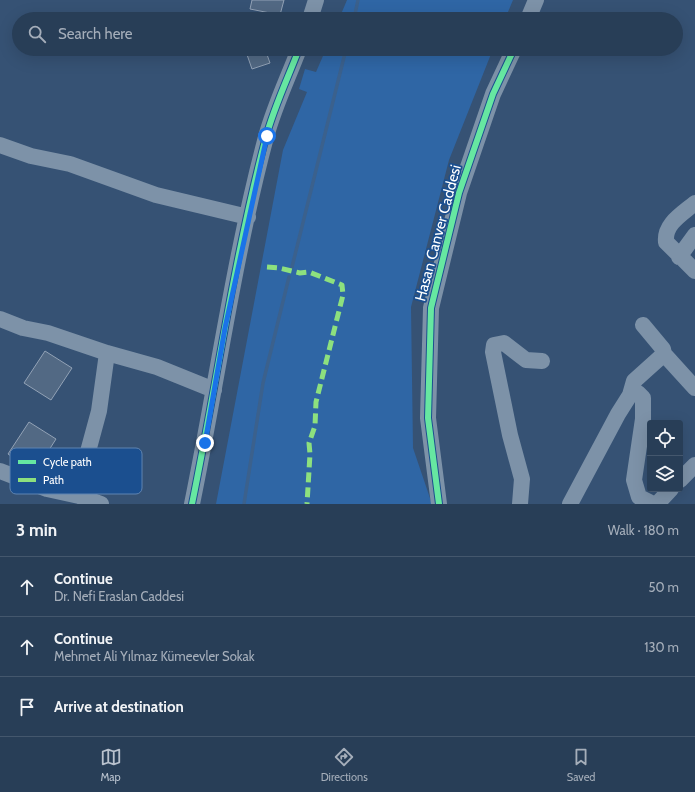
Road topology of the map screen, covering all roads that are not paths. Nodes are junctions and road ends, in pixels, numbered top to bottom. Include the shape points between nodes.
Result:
1 (316, 0) edge
2 (536, 0) edge
3 (312, 12) edge
4 (531, 12) edge
5 (296, 56) edge
6 (511, 56) edge
7 (0, 145) edge
8 (695, 202) edge
9 (248, 217) junction
10 (695, 235) edge
11 (679, 257) junction
12 (695, 271) edge
13 (0, 319) edge
14 (643, 325) dead end
15 (107, 354) junction
16 (664, 354) junction
17 (542, 362) dead end
18 (695, 388) edge
19 (214, 390) junction
20 (630, 395) junction
21 (88, 448) edge
22 (695, 465) edge
23 (0, 471) edge
24 (10, 475) edge
25 (683, 477) edge
26 (669, 492) edge
27 (71, 494) edge
28 (79, 496) joint
29 (101, 504) edge
30 (192, 504) edge
31 (440, 504) edge
32 (520, 504) edge
33 (570, 504) edge
34 (653, 504) edge
35 (657, 504) edge

1 - 3 street
2 - 4 street
5 - 9 street via 267,136
6 - 31 street, Hasan Canver Caddesi via 493,94 459,193 431,308 428,418
7 - 9 street via 31,156 70,164 156,195
8 - 11 street via 668,227 665,234 666,242
9 - 19 street
10 - 11 street
11 - 12 street
13 - 15 street
14 - 16 street via 663,349
15 - 19 street via 157,368
15 - 21 street via 99,412
16 - 18 street
16 - 20 street via 634,381
17 - 32 street via 526,360 504,343 494,345 494,360 522,479
19 - 30 street
20 - 33 street
20 - 34 street via 638,393 643,398 643,419 634,480 639,497
22 - 25 street
23 - 24 street
26 - 35 street
27 - 28 street
28 - 29 street

